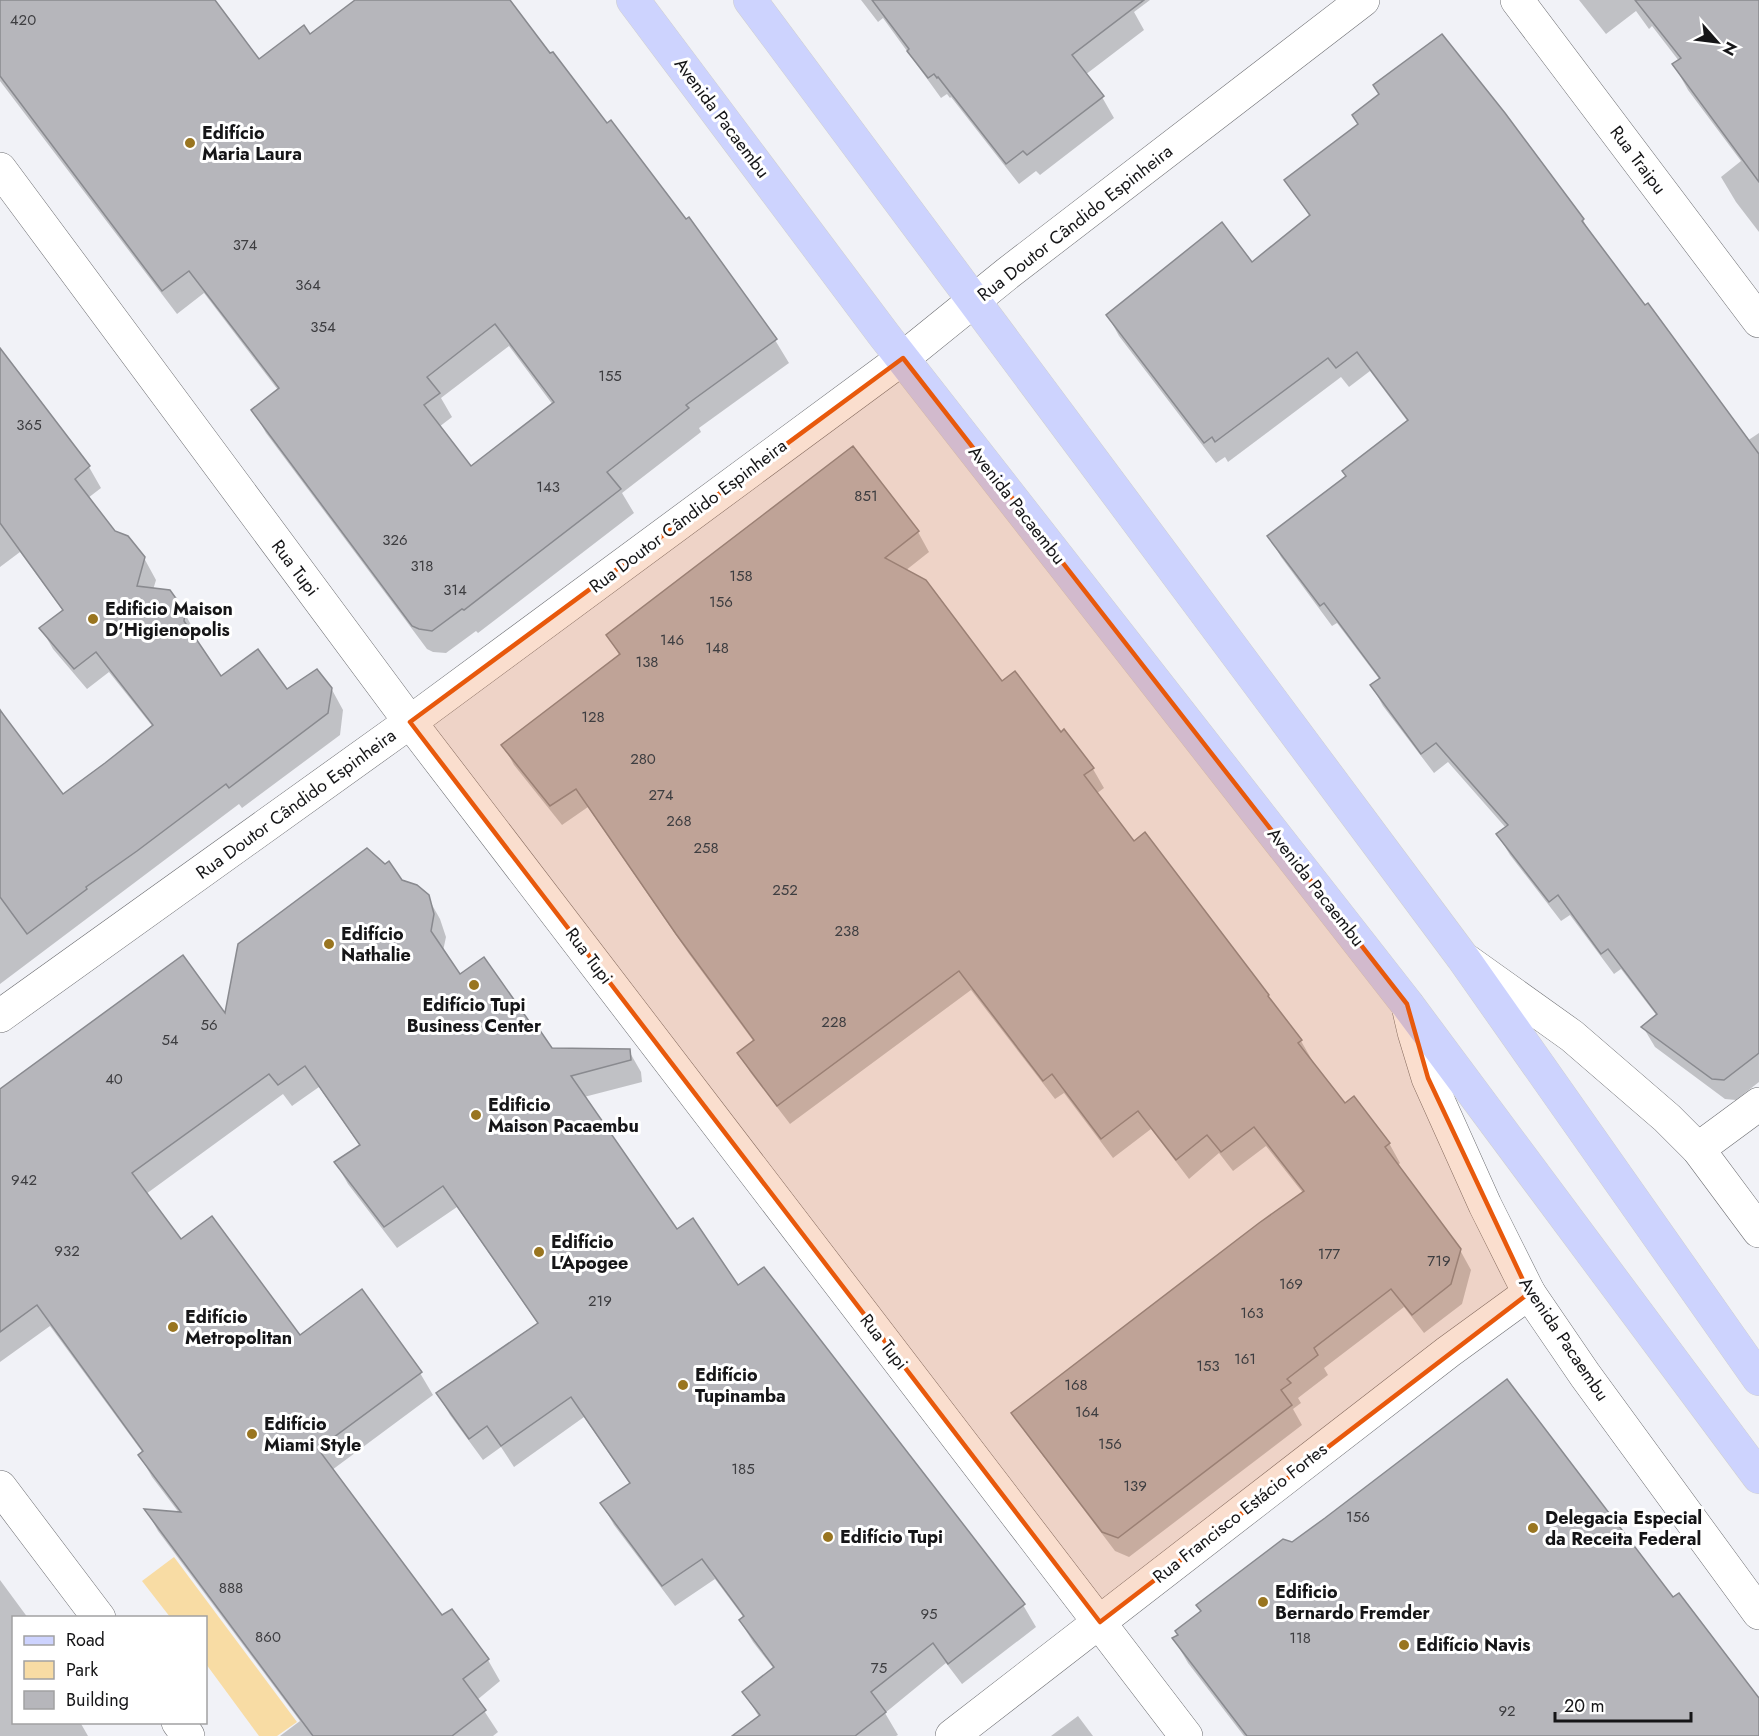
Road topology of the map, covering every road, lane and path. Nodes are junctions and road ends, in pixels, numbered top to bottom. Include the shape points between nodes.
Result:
1 (633, 0) edge
2 (750, 0) edge
3 (1363, 0) edge
4 (1517, 0) edge
5 (0, 169) edge
6 (974, 301) junction
7 (1759, 321) edge
8 (903, 358) junction
9 (410, 722) junction
10 (1463, 958) junction
11 (1407, 1004) junction
12 (0, 1016) edge
13 (1759, 1104) edge
14 (1698, 1149) junction
15 (1759, 1231) edge
16 (1529, 1293) junction
17 (1759, 1379) edge
18 (1759, 1477) edge
19 (0, 1487) edge
20 (1759, 1613) edge
21 (98, 1616) edge
22 (1100, 1622) junction
23 (180, 1724) edge
24 (189, 1736) edge
25 (952, 1736) edge
26 (1186, 1736) edge

1 - 8 main road, Avenida Pacaembu
2 - 6 main road
3 - 6 street, Rua Doutor Cândido Espinheira
4 - 7 street, Rua Traipu
5 - 9 street, Rua Tupi
6 - 8 street, Rua Doutor Cândido Espinheira
6 - 10 main road
8 - 9 street, Rua Doutor Cândido Espinheira
8 - 11 main road, Avenida Pacaembu
9 - 12 street, Rua Doutor Cândido Espinheira
9 - 22 street, Rua Tupi
10 - 14 street via 1572,1036
10 - 17 main road
11 - 16 street, Avenida Pacaembu via 1428,1078
11 - 18 main road, Avenida Pacaembu
13 - 14 street
14 - 15 street
16 - 20 street, Avenida Pacaembu
16 - 22 street, Rua Francisco Estácio Fortes via 1438,1359
19 - 21 street
22 - 25 street, Rua Francisco Estácio Fortes
22 - 26 street, Rua Tupi
23 - 24 street

